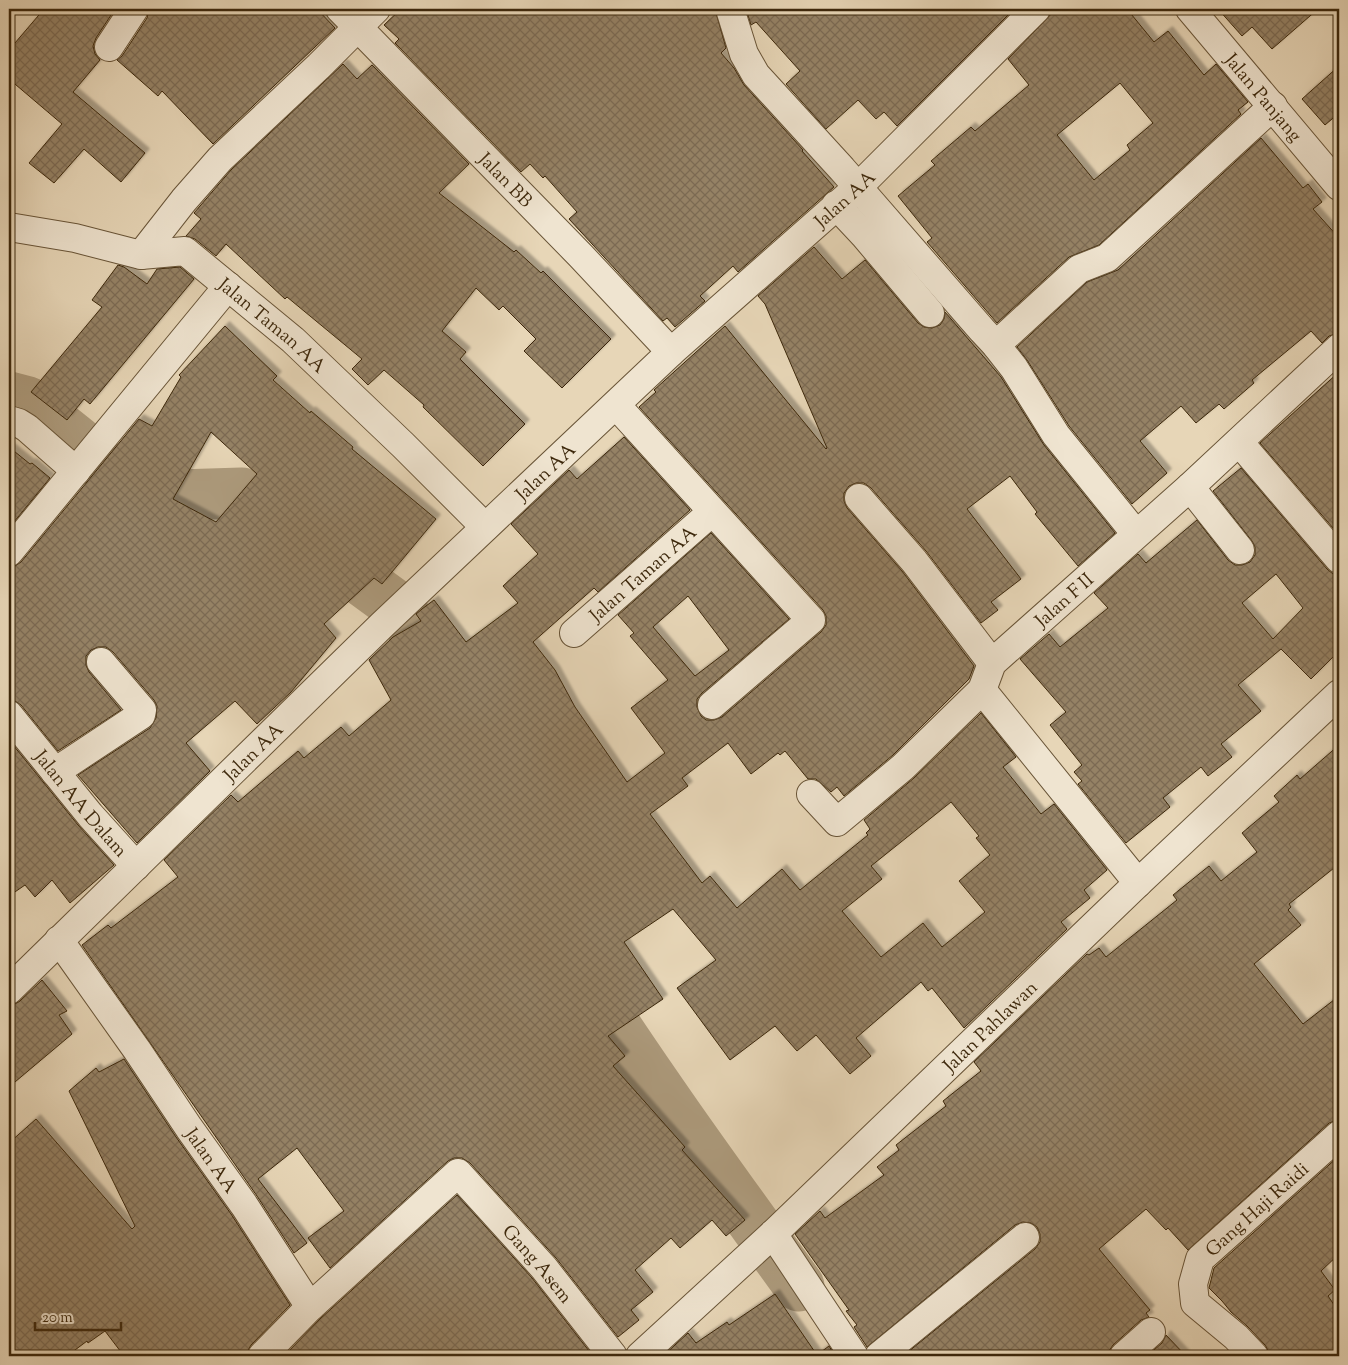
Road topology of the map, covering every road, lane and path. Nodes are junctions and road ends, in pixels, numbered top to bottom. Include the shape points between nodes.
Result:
1 (134, 9) edge
2 (730, 9) edge
3 (1036, 9) edge
4 (1190, 9) edge
5 (358, 15) edge
6 (109, 47) dead end
7 (1273, 106) junction
8 (1339, 186) edge
9 (858, 187) junction
10 (836, 205) junction
11 (9, 227) edge
12 (141, 255) junction
13 (228, 286) junction
14 (930, 313) dead end
15 (996, 345) junction
16 (1339, 348) edge
17 (671, 352) junction
18 (616, 405) junction
19 (9, 420) edge
20 (1239, 442) junction
21 (76, 471) junction
22 (1190, 487) junction
23 (859, 498) dead end
24 (712, 512) junction
25 (485, 527) junction
26 (1136, 534) junction
27 (1240, 550) dead end
28 (9, 552) edge
29 (1339, 560) edge
30 (574, 633) dead end
31 (101, 662) dead end
32 (992, 663) junction
33 (982, 690) junction
34 (1339, 694) edge
35 (712, 706) dead end
36 (9, 716) edge
37 (55, 772) junction
38 (811, 794) dead end
39 (136, 866) junction
40 (1138, 882) junction
41 (59, 940) junction
42 (9, 990) edge
43 (1339, 1136) edge
44 (1025, 1237) dead end
45 (765, 1242) junction
46 (310, 1307) junction
47 (1151, 1332) dead end
48 (262, 1356) edge
49 (613, 1356) edge
50 (640, 1356) edge
51 (854, 1356) edge
52 (879, 1356) edge
53 (1124, 1356) edge
54 (1254, 1356) edge

1 - 6 street
2 - 9 street via 744,54 756,75
3 - 9 street, Jalan AA
4 - 7 street, Jalan Panjang
5 - 12 street via 320,66 220,159
5 - 17 street, Jalan BB
7 - 8 street, Jalan Panjang
7 - 15 street via 1107,258 1079,269
9 - 10 street, Jalan AA
9 - 15 street
10 - 14 street
10 - 17 street, Jalan AA
11 - 12 street, Jalan Taman AA via 75,238
12 - 13 street, Jalan Taman AA via 185,251
13 - 21 street
13 - 25 street, Jalan Taman AA via 293,340
15 - 26 street via 1056,436
16 - 20 street, Jalan F II
17 - 18 street, Jalan AA
18 - 24 street
18 - 25 street, Jalan AA
19 - 21 street via 27,428
20 - 22 street, Jalan F II
20 - 29 street
21 - 28 street
22 - 26 street, Jalan F II
22 - 27 street
23 - 32 street via 914,561
24 - 30 street, Jalan Taman AA
24 - 35 street via 811,620
25 - 39 street, Jalan AA
26 - 32 street, Jalan F II
31 - 37 street via 142,710 141,715
32 - 33 street, Jalan F II
33 - 38 street via 903,767 837,822
33 - 40 street
34 - 40 street, Jalan Pahlawan
36 - 37 street, Jalan AA Dalam
37 - 39 street, Jalan AA Dalam
39 - 41 street, Jalan AA
40 - 45 street, Jalan Pahlawan
41 - 42 street, Jalan AA
41 - 46 street, Jalan AA via 244,1205
43 - 54 street, Gang Haji Raidi via 1200,1259 1192,1284 1195,1303
44 - 52 street
45 - 50 street, Jalan Pahlawan
45 - 51 street
46 - 48 street
46 - 49 street, Gang Asem via 458,1173 544,1268
47 - 53 street

